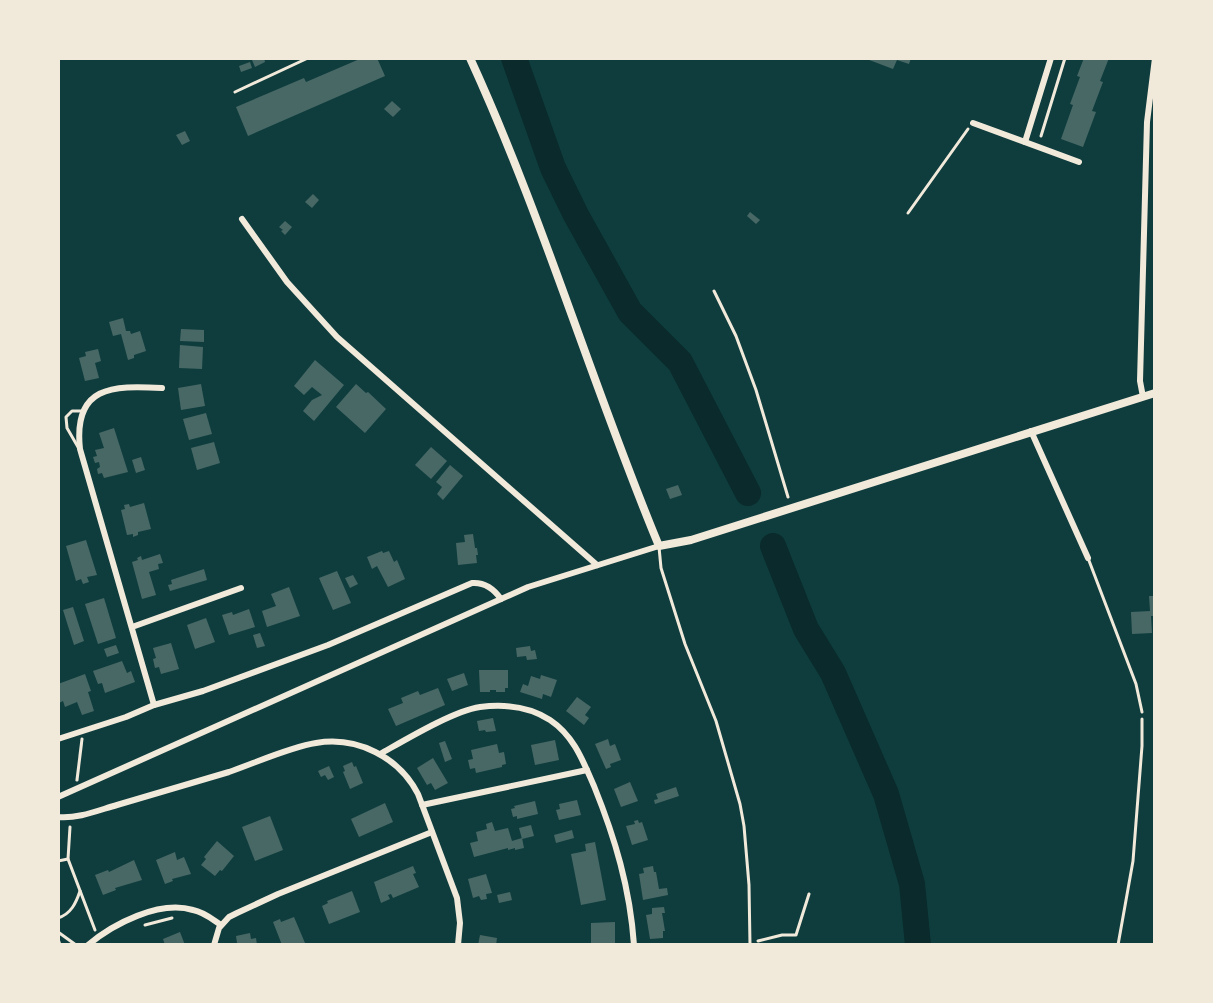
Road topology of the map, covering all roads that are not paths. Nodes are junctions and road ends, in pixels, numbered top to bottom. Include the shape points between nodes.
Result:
1 (308, 58) edge
2 (470, 58) edge
3 (1051, 58) edge
4 (1155, 58) edge
5 (235, 92) dead end
6 (1151, 122) edge
7 (973, 123) road end
8 (1025, 142) junction
9 (1079, 162) dead end
10 (242, 219) dead end
11 (162, 388) dead end
12 (1155, 393) edge
13 (1143, 397) junction
14 (83, 411) junction
15 (1031, 431) junction
16 (80, 449) junction
17 (659, 546) junction
18 (1088, 558) joint
19 (597, 565) junction
20 (241, 588) dead end
21 (501, 599) junction
22 (132, 627) junction
23 (154, 705) junction
24 (1142, 712) road end
25 (58, 739) edge
26 (380, 754) junction
27 (587, 770) junction
28 (58, 797) edge
29 (422, 805) junction
30 (58, 817) edge
31 (432, 832) junction
32 (221, 925) junction
33 (750, 944) edge
34 (88, 945) edge
35 (214, 945) edge
36 (458, 945) edge
37 (634, 945) edge

1 - 5 lane
2 - 17 street
3 - 8 street
4 - 6 street
6 - 13 street
7 - 8 street
8 - 9 street
10 - 19 street via 287,282 337,337
11 - 14 street via 110,389
12 - 13 street
13 - 15 street
14 - 16 street
14 - 16 lane via 66,417
15 - 17 street
15 - 18 street
16 - 22 street
17 - 19 street
17 - 33 lane via 661,568 740,804
18 - 24 lane
19 - 21 street
20 - 22 street
21 - 23 street via 488,586 472,583 328,645
21 - 28 street
22 - 23 street
23 - 25 street
26 - 27 street via 470,709 511,707 557,726 576,746
26 - 29 street via 404,772
26 - 30 street via 354,744 319,742 76,817
27 - 29 street
27 - 37 street via 620,857
29 - 31 street
31 - 32 street via 258,902
31 - 36 street via 457,898
32 - 34 street via 195,910 178,908 136,916
32 - 35 street

